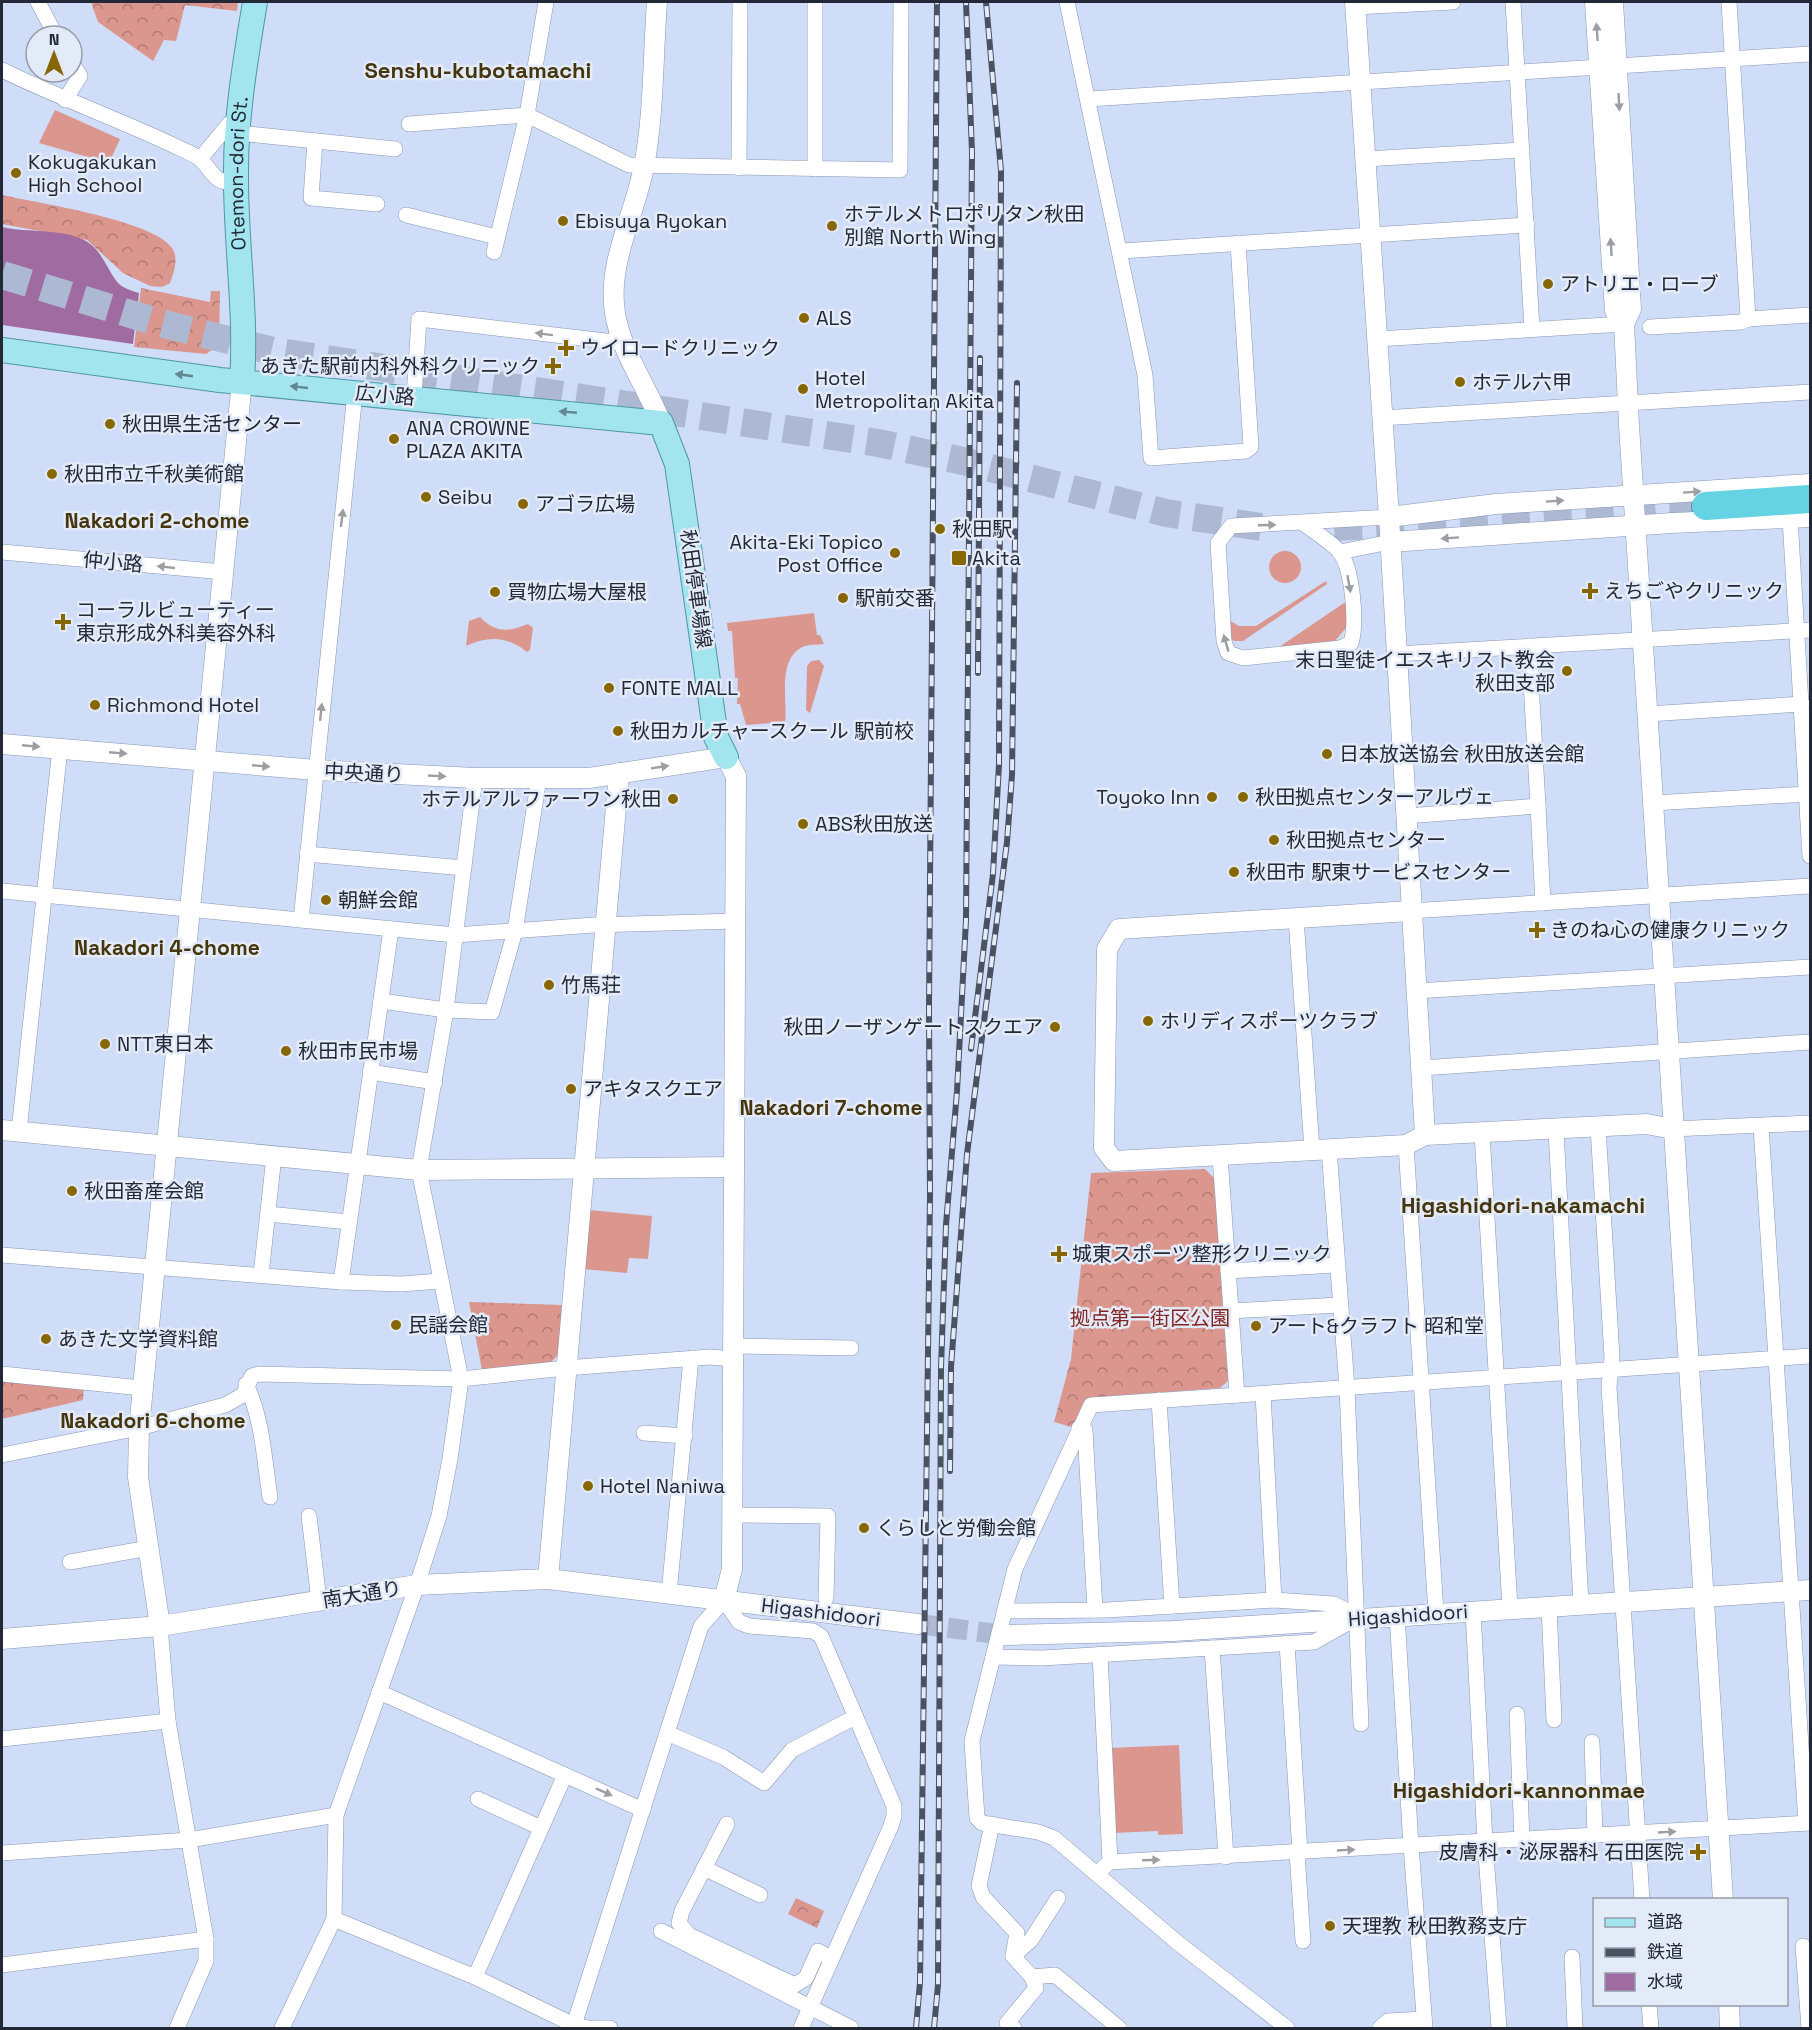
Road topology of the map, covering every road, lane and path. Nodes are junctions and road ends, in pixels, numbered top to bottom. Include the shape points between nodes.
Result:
1 (38, 2) edge
2 (255, 2) edge
3 (546, 2) edge
4 (657, 2) edge
5 (740, 2) edge
6 (815, 2) edge
7 (901, 2) edge
8 (1067, 2) edge
9 (1453, 2) edge
10 (1513, 2) edge
11 (1595, 2) edge
12 (1613, 2) edge
13 (1729, 2) edge
14 (1355, 4) edge
15 (50, 24) edge
16 (1810, 54) edge
17 (1733, 59) junction
18 (1608, 66) junction
19 (2, 70) edge
20 (1517, 72) junction
21 (1360, 81) junction
22 (75, 84) edge
23 (1088, 99) junction
24 (65, 100) junction
25 (527, 115) junction
26 (409, 124) dead end
27 (238, 126) junction
28 (315, 141) junction
29 (395, 148) dead end
30 (1522, 150) junction
31 (200, 159) junction
32 (1365, 159) junction
33 (644, 166) junction
34 (739, 168) junction
35 (815, 169) junction
36 (236, 183) junction
37 (376, 204) dead end
38 (406, 215) dead end
39 (1527, 225) junction
40 (1370, 236) junction
41 (1238, 243) junction
42 (1121, 250) junction
43 (1810, 315) edge
44 (1748, 319) junction
45 (1624, 324) junction
46 (1650, 327) dead end
47 (1532, 329) junction
48 (1377, 339) junction
49 (623, 343) junction
50 (2, 350) edge
51 (242, 381) junction
52 (1810, 392) edge
53 (355, 393) junction
54 (414, 397) junction
55 (1628, 404) junction
56 (1382, 418) junction
57 (661, 423) junction
58 (1810, 484) edge
59 (1634, 495) junction
60 (1706, 506) tunnel mouth
61 (1800, 508) edge
62 (1389, 517) junction
63 (1810, 517) edge
64 (1304, 524) junction
65 (1636, 525) junction
66 (1390, 542) junction
67 (2, 552) edge
68 (1340, 552) junction
69 (224, 572) junction
70 (1804, 630) edge
71 (1643, 638) junction
72 (1529, 646) junction
73 (1396, 654) junction
74 (1802, 704) junction
75 (1648, 714) junction
76 (2, 744) edge
77 (60, 748) junction
78 (726, 757) junction
79 (205, 761) junction
80 (316, 770) junction
81 (619, 773) junction
82 (475, 778) junction
83 (539, 778) junction
84 (1807, 794) junction
85 (1653, 803) junction
86 (1538, 807) junction
87 (1406, 816) junction
88 (307, 854) junction
89 (1810, 856) edge
90 (464, 868) junction
91 (1810, 886) edge
92 (2, 891) edge
93 (46, 894) junction
94 (1658, 895) junction
95 (1543, 903) junction
96 (190, 910) junction
97 (1410, 911) junction
98 (1296, 918) junction
99 (301, 920) junction
100 (737, 921) junction
101 (607, 926) junction
102 (391, 929) junction
103 (515, 931) junction
104 (455, 935) junction
105 (1810, 967) edge
106 (1665, 976) junction
107 (1416, 991) junction
108 (381, 1001) junction
109 (446, 1010) junction
110 (1810, 1042) edge
111 (1669, 1052) junction
112 (1421, 1068) junction
113 (370, 1072) junction
114 (435, 1082) junction
115 (1810, 1123) edge
116 (1761, 1126) junction
117 (1598, 1127) junction
118 (1672, 1129) junction
119 (1556, 1130) junction
120 (10, 1131) edge
121 (1482, 1133) junction
122 (1425, 1136) junction
123 (168, 1144) junction
124 (1406, 1145) junction
125 (1320, 1150) junction
126 (274, 1156) junction
127 (1220, 1156) junction
128 (357, 1165) junction
129 (734, 1167) junction
130 (584, 1168) junction
131 (420, 1170) junction
132 (268, 1214) junction
133 (349, 1222) junction
134 (2, 1255) edge
135 (1336, 1265) junction
136 (156, 1266) junction
137 (1228, 1271) junction
138 (261, 1275) junction
139 (441, 1281) junction
140 (341, 1282) junction
141 (1339, 1305) junction
142 (1230, 1311) junction
143 (851, 1347) dead end
144 (733, 1352) junction
145 (1810, 1356) edge
146 (691, 1358) junction
147 (1775, 1359) junction
148 (1689, 1365) junction
149 (566, 1368) junction
150 (1610, 1370) junction
151 (1569, 1373) junction
152 (2, 1374) edge
153 (1497, 1378) junction
154 (460, 1379) junction
155 (1422, 1383) junction
156 (246, 1384) junction
157 (142, 1388) junction
158 (1347, 1388) junction
159 (1263, 1394) junction
160 (1237, 1395) junction
161 (1159, 1400) junction
162 (139, 1428) junction
163 (1078, 1428) junction
164 (644, 1433) dead end
165 (685, 1436) junction
166 (2, 1455) edge
167 (270, 1497) dead end
168 (732, 1515) junction
169 (309, 1516) dead end
170 (149, 1548) junction
171 (70, 1562) dead end
172 (548, 1579) junction
173 (417, 1585) junction
174 (1810, 1590) edge
175 (1791, 1591) junction
176 (669, 1594) junction
177 (1702, 1596) junction
178 (826, 1598) dead end
179 (724, 1600) junction
180 (1274, 1600) junction
181 (319, 1601) junction
182 (1622, 1602) junction
183 (1581, 1604) junction
184 (1172, 1606) junction
185 (1549, 1606) junction
186 (1510, 1608) junction
187 (1095, 1610) junction
188 (1005, 1611) junction
189 (1473, 1611) junction
190 (1436, 1613) junction
191 (1397, 1615) junction
192 (1359, 1617) junction
193 (918, 1624) tunnel mouth
194 (160, 1626) junction
195 (1005, 1635) tunnel mouth
196 (2, 1639) edge
197 (1287, 1643) junction
198 (1212, 1648) junction
199 (1100, 1654) junction
200 (993, 1657) junction
201 (379, 1692) junction
202 (1517, 1714) dead end
203 (855, 1717) junction
204 (1554, 1720) dead end
205 (168, 1721) junction
206 (1361, 1724) dead end
207 (667, 1733) junction
208 (2, 1739) edge
209 (1592, 1742) dead end
210 (565, 1775) junction
211 (478, 1799) dead end
212 (643, 1810) junction
213 (336, 1815) junction
214 (1808, 1823) edge
215 (727, 1824) dead end
216 (992, 1824) junction
217 (541, 1828) junction
218 (1719, 1829) junction
219 (1637, 1834) junction
220 (1594, 1836) junction
221 (189, 1840) junction
222 (1522, 1840) junction
223 (1485, 1842) junction
224 (1410, 1846) junction
225 (2, 1853) edge
226 (1298, 1853) junction
227 (1226, 1857) junction
228 (1110, 1862) junction
229 (704, 1868) junction
230 (1096, 1873) junction
231 (760, 1895) dead end
232 (1058, 1898) dead end
233 (1642, 1898) edge
234 (1723, 1898) edge
235 (334, 1919) junction
236 (661, 1931) dead end
237 (206, 1939) junction
238 (1303, 1941) dead end
239 (1803, 1946) dead end
240 (1013, 1956) junction
241 (1572, 1957) dead end
242 (830, 1958) junction
243 (2, 1965) edge
244 (475, 1977) junction
245 (1032, 1977) junction
246 (1649, 2006) edge
247 (1729, 2006) edge
248 (811, 2010) junction
249 (1424, 2024) edge
250 (582, 2027) edge
251 (177, 2028) edge
252 (282, 2028) edge
253 (610, 2028) edge
254 (801, 2028) edge
255 (851, 2028) edge
256 (1014, 2028) edge
257 (1119, 2028) edge
258 (1287, 2028) edge
259 (1380, 2028) edge
260 (1499, 2028) edge
261 (1575, 2028) edge
262 (1651, 2028) edge
263 (1730, 2028) edge
264 (1809, 2028) edge

1 - 15 street
2 - 27 main road, Otemon-dori St.
3 - 25 street
4 - 33 street
5 - 34 street
6 - 35 street
7 - 35 street via 900,170
8 - 23 street
9 - 14 street
10 - 20 street
18 -> 11 street
12 - 18 street
13 - 17 street
14 - 21 street
16 - 17 street
17 - 18 street
17 - 44 street
18 - 20 street
18 - 45 street via 1631,309
19 - 24 street
20 - 21 street
20 - 30 street
21 - 23 street
21 - 32 street
22 - 24 street
23 - 42 street
24 - 31 street
25 - 26 street
25 - 33 street via 618,161
25 - 38 street via 495,244
27 - 28 street
27 - 31 street via 229,124
27 - 36 main road, Otemon-dori St.
28 - 29 street
28 - 37 street via 311,198
30 - 32 street
30 - 39 street
31 - 36 street via 211,176
32 - 40 street
33 - 34 street
33 - 49 street via 615,268 615,315
34 - 35 street
36 - 51 main road, Otemon-dori St. via 244,339
39 - 40 street
39 - 47 street
40 - 41 street
40 - 48 street
41 - 42 street
41 - 42 street via 1251,447 1246,451 1151,458 1145,375 1121,267
43 - 44 street
44 - 46 street
45 - 47 street
45 - 55 street
47 - 48 street
48 - 56 street
49 -> 54 street via 419,319
49 - 57 street
51 -> 50 main road, 広小路
53 -> 51 main road, 広小路
51 - 69 street
52 - 55 street
53 - 54 main road, 広小路
80 -> 53 street
57 -> 54 main road, 広小路
55 - 56 street
55 - 59 street
56 - 62 street
57 - 78 main road, 秋田停車場線 via 679,475 716,737
59 -> 58 street
62 -> 59 street via 1496,504
59 - 65 street
60 - 61 highway
61 - 63 street
61 - 65 street
61 - 70 street
62 - 64 street
62 - 66 street
64 - 68 street
68 -> 64 street via 1350,581 1354,632 1351,643 1340,648 1243,658 1228,653 1218,543 1231,526
65 -> 66 street
65 - 71 street
66 - 68 street
66 - 73 street
69 -> 67 street, 仲小路
69 - 79 street
70 - 71 street
70 - 74 street
71 - 72 street
71 - 75 street
72 - 73 street
72 - 86 street
73 - 87 street
74 - 75 street
74 - 84 street
75 - 85 street
76 -> 77 street, 中央通り
77 -> 79 street, 中央通り
77 - 93 street
81 -> 78 street, 中央通り
78 - 100 street via 736,776
79 -> 80 street, 中央通り
79 - 96 street
80 -> 82 street, 中央通り
80 - 88 street
81 - 83 street, 中央通り via 589,778
81 - 101 street
82 - 83 street, 中央通り
82 - 90 street
83 - 103 street
84 - 85 street
84 - 89 street
85 - 94 street
86 - 87 street
86 - 95 street
87 - 97 street
88 - 90 street
88 - 99 street
90 - 104 street
91 - 94 street
92 - 93 street
93 - 96 street
93 - 120 street
94 - 95 street
94 - 106 street
95 - 97 street
96 - 99 street
96 - 123 street
97 - 98 street
97 - 107 street
98 - 125 street
98 - 127 street via 1119,929 1107,949 1104,1148 1114,1161
99 - 102 street
100 - 101 street
100 - 129 street
101 - 103 street
101 - 130 street
102 - 104 street
102 - 108 street
103 - 104 street
103 - 109 street via 492,1012
104 - 109 street
105 - 106 street
106 - 107 street
106 - 111 street
107 - 112 street
108 - 109 street
108 - 113 street
109 - 114 street
110 - 111 street
111 - 112 street
111 - 118 street
112 - 122 street
113 - 114 street
113 - 128 street
114 - 131 street
115 - 116 street
116 - 118 street
116 - 147 street
117 - 118 street via 1647,1124
117 - 119 street
117 - 150 street
118 - 148 street
119 - 121 street
119 - 151 street
120 - 123 street
121 - 122 street
121 - 153 street
122 - 124 street
123 - 126 street
123 - 136 street
124 - 125 street
124 - 155 street
125 - 127 street
125 - 135 street
126 - 128 street
126 - 132 street
127 - 137 street
128 - 131 street
128 - 133 street
129 - 130 street
129 - 144 street
130 - 131 street
130 - 149 street
131 - 139 street
132 - 133 street
132 - 138 street
133 - 140 street
134 - 136 street
135 - 137 street
135 - 141 street
136 - 138 street
136 - 157 street
137 - 142 street
138 - 140 street
139 - 140 street
139 - 154 street
141 - 142 street
141 - 158 street
142 - 160 street
143 - 144 street
144 - 146 street
144 - 168 street
145 - 147 street
146 - 149 street
146 - 165 street
147 - 148 street
147 - 175 street
148 - 150 street
148 - 177 street
149 - 154 street
149 - 172 street
150 - 151 street
150 - 182 street
151 - 153 street
151 - 183 street
152 - 157 street
153 - 155 street
153 - 186 street
154 - 156 street via 259,1374
154 - 173 street via 439,1516
155 - 158 street
155 - 190 street
156 - 162 street via 243,1395 225,1405
156 - 167 street via 263,1437
157 - 162 street
158 - 159 street
158 - 192 street
159 - 160 street
159 - 180 street
160 - 161 street
161 - 163 street via 1091,1405
161 - 184 street
162 - 166 street
162 - 170 street via 138,1477
163 - 187 street via 1085,1430
163 - 188 street via 1015,1569
164 - 165 street
165 - 176 street
168 - 178 street via 828,1516
168 - 179 street via 732,1569
169 - 181 street
170 - 171 street
170 - 194 street
172 - 173 street, 南大通り
172 - 176 street, 南大通り
173 - 181 street, 南大通り
173 - 201 street
174 - 175 street, Higashidoori
175 - 177 street, Higashidoori
175 - 214 street
176 - 179 street, 南大通り
177 - 182 street, Higashidoori
177 - 218 street
179 - 193 street, Higashidoori
179 - 203 street via 739,1622 749,1626 813,1631 821,1636
179 - 207 street via 701,1626
180 - 184 street
180 - 192 street via 1334,1604
181 - 194 street, 南大通り
182 - 183 street, Higashidoori
182 - 219 street
183 - 185 street, Higashidoori
184 - 187 street
185 - 186 street, Higashidoori
185 - 204 street
186 - 189 street, Higashidoori
187 - 188 street
188 - 200 street
189 - 190 street, Higashidoori
189 - 223 street
190 - 191 street, Higashidoori
191 - 192 street, Higashidoori
191 - 224 street
192 - 195 street, Higashidoori via 1173,1631
192 - 197 street via 1314,1642
192 - 206 street
194 - 196 street, 南大通り
194 - 205 street
197 - 198 street
197 - 226 street
198 - 199 street
198 - 227 street
199 - 200 street
199 - 228 street
200 - 216 street via 972,1741 976,1818
201 - 210 street
201 - 213 street
202 - 222 street
203 - 207 street via 792,1750 764,1783 723,1757
203 - 242 street via 894,1806 894,1816
205 - 208 street
205 - 221 street
207 - 212 street
209 - 220 street
210 -> 212 street
210 - 217 street
211 - 217 street
212 - 250 street
213 - 221 street
213 - 235 street
214 - 218 street
215 - 229 street
216 - 230 street via 1054,1838
216 - 240 street via 979,1886 983,1897 1017,1934
217 - 244 street
219 -> 218 street
218 - 234 street
219 - 220 street
219 - 233 street
220 - 222 street
221 - 225 street
221 - 237 street
222 - 223 street
223 - 224 street
223 - 260 street
226 -> 224 street
224 - 249 street
226 - 227 street
226 - 238 street
228 -> 227 street
228 - 230 street
229 - 231 street
229 - 242 street via 679,1923 689,1935 795,1985 806,1978 818,1952
230 - 258 street
232 - 240 street via 1031,1940
235 - 244 street
235 - 252 street
236 - 248 street
237 - 243 street
237 - 251 street via 206,1961
239 - 264 street
240 - 245 street
241 - 261 street
242 - 248 street
244 - 250 street
245 - 256 street via 1036,1988 1007,2023
245 - 257 street via 1055,1975
246 - 262 street
247 - 263 street
248 - 254 street
248 - 255 street
249 - 259 street via 1388,2021
250 - 253 street

